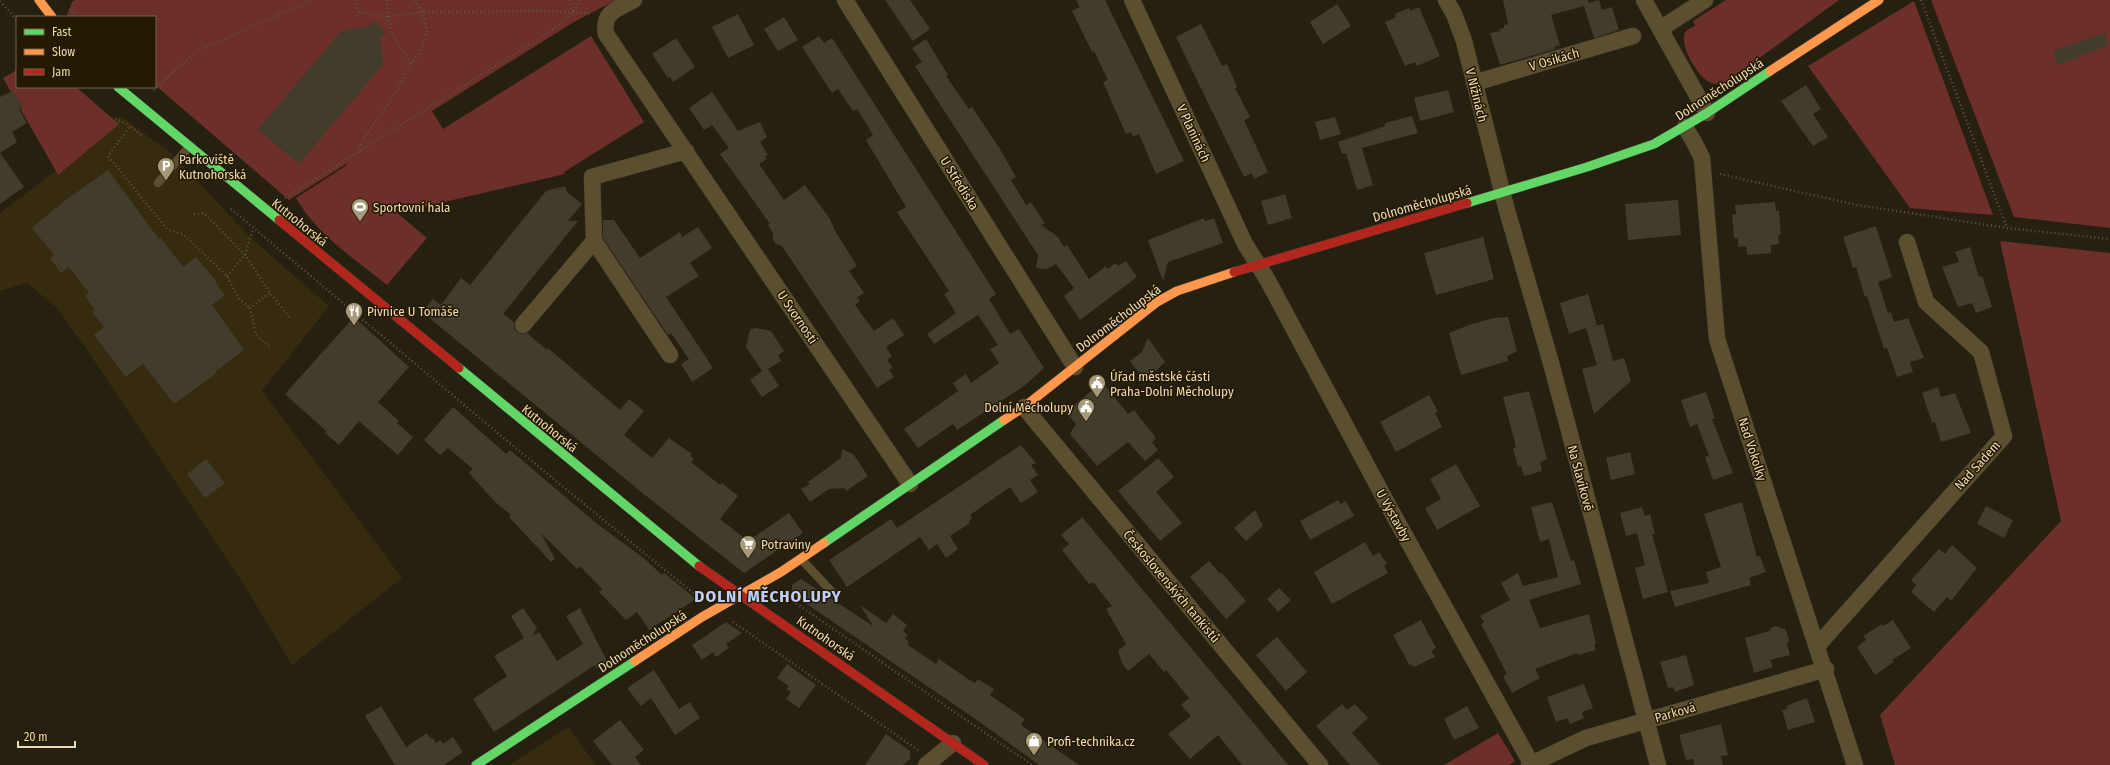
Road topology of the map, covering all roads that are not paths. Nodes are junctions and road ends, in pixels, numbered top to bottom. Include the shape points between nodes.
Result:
1 (634, 0) edge
2 (845, 0) edge
3 (1132, 0) edge
4 (1446, 0) edge
5 (1644, 0) edge
6 (1705, 0) edge
7 (1879, 0) edge
8 (1660, 28) junction
9 (1633, 36) dead end
10 (1474, 83) junction
11 (119, 88) edge
12 (1707, 113) junction
13 (1684, 127) junction
14 (189, 147) junction
15 (686, 150) junction
16 (158, 183) dead end
17 (1503, 192) junction
18 (594, 241) junction
19 (1907, 242) dead end
20 (1258, 265) junction
21 (523, 325) dead end
22 (670, 355) dead end
23 (1075, 366) junction
24 (1024, 407) junction
25 (910, 484) junction
26 (801, 558) junction
27 (833, 593) dead end
28 (741, 595) junction
29 (1818, 645) junction
30 (1826, 669) junction
31 (1646, 720) junction
32 (953, 743) junction
33 (929, 763) edge
34 (1530, 764) edge
35 (476, 765) edge
36 (984, 765) edge
37 (1320, 765) edge
38 (1658, 765) edge
39 (1855, 765) edge

1 - 15 street, U Svornosti via 607,16 606,34
2 - 23 street, U Střediska
3 - 20 street, V Planinách via 1245,244
4 - 10 street, V Nížinách via 1464,41
5 - 8 street
6 - 8 street
7 - 12 street, Dolnoměcholupská
8 - 12 street
9 - 10 street, V Osikách
10 - 17 street, V Nížinách
11 - 14 street, Kutnohorská
12 - 13 street, Dolnoměcholupská
13 - 17 street, Dolnoměcholupská via 1654,144 1622,156
13 - 29 street, Nad Vokolky via 1702,158 1716,333
14 - 16 lane
14 - 28 street, Kutnohorská via 647,525 696,564
15 - 18 street via 592,177
15 - 25 street, U Svornosti
17 - 20 street, Dolnoměcholupská
17 - 31 street, Na Slavíkově
18 - 21 street
18 - 22 street
19 - 29 street, Nad Sadem via 1926,302 1981,352 2004,436
20 - 23 street, Dolnoměcholupská via 1178,292 1157,302
20 - 34 street, U Výstavby
23 - 24 street, Dolnoměcholupská
24 - 25 street, Dolnoměcholupská
24 - 37 street, Československých tankistů
25 - 26 street, Dolnoměcholupská
26 - 27 lane
26 - 28 street, Dolnoměcholupská
28 - 32 street, Kutnohorská
28 - 35 street, Dolnoměcholupská
29 - 30 street, Nad Vokolky
30 - 31 street, Parková
30 - 39 street, Nad Vokolky
31 - 34 street, Parková via 1586,738
31 - 38 street, Na Slavíkově
32 - 33 street
32 - 36 street, Kutnohorská

